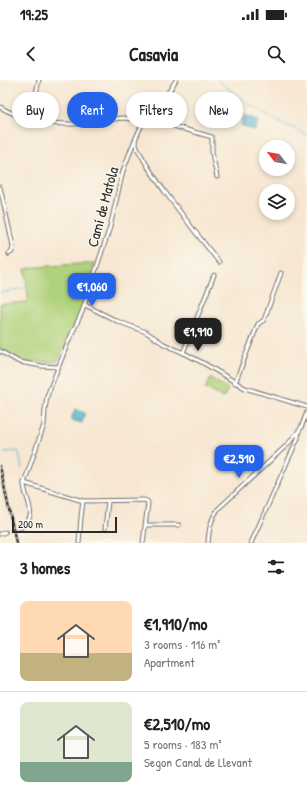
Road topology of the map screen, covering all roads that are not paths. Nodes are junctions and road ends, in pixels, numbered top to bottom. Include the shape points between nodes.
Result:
1 (39, 80) edge
2 (176, 80) edge
3 (36, 92) edge
4 (168, 92) edge
5 (0, 107) edge
6 (12, 114) edge
7 (126, 118) edge
8 (59, 123) edge
9 (140, 128) edge
10 (180, 128) edge
11 (135, 141) junction
12 (217, 177) dead end
13 (0, 187) edge
14 (10, 254) dead end
15 (219, 262) dead end
16 (281, 273) dead end
17 (214, 275) dead end
18 (85, 305) junction
19 (0, 351) edge
20 (183, 353) junction
21 (58, 367) junction
22 (235, 383) junction
23 (307, 406) edge
24 (307, 412) edge
25 (300, 429) junction
26 (24, 483) junction
27 (83, 501) junction
28 (108, 501) junction
29 (145, 525) junction
30 (179, 525) dead end
31 (20, 528) tunnel mouth
32 (105, 529) dead end
33 (5, 532) tunnel mouth
34 (0, 534) edge
35 (79, 543) edge
36 (143, 543) edge
37 (208, 543) edge
38 (251, 543) edge

1 - 3 street
2 - 4 street, Camí de Matola
5 - 6 street
7 - 8 street via 93,123
9 - 11 street, Camí de Matola
10 - 12 street via 212,137
11 - 15 street via 165,192
11 - 18 street, Camí de Matola via 123,171 110,228
13 - 14 street via 13,246
16 - 22 street via 264,320 258,324
17 - 20 street
18 - 20 street via 146,332
18 - 21 street, Camí de Matola
19 - 21 street via 19,362
20 - 22 street
21 - 26 street, Camí de Matola via 47,396 44,425
22 - 23 street via 252,391
24 - 25 street
25 - 37 street via 288,444 218,509 208,530
25 - 38 street
26 - 27 street
26 - 31 street via 31,511 28,521
27 - 28 street
27 - 35 street
28 - 29 street via 147,501
28 - 32 street
29 - 30 street
29 - 36 street
33 - 34 street

